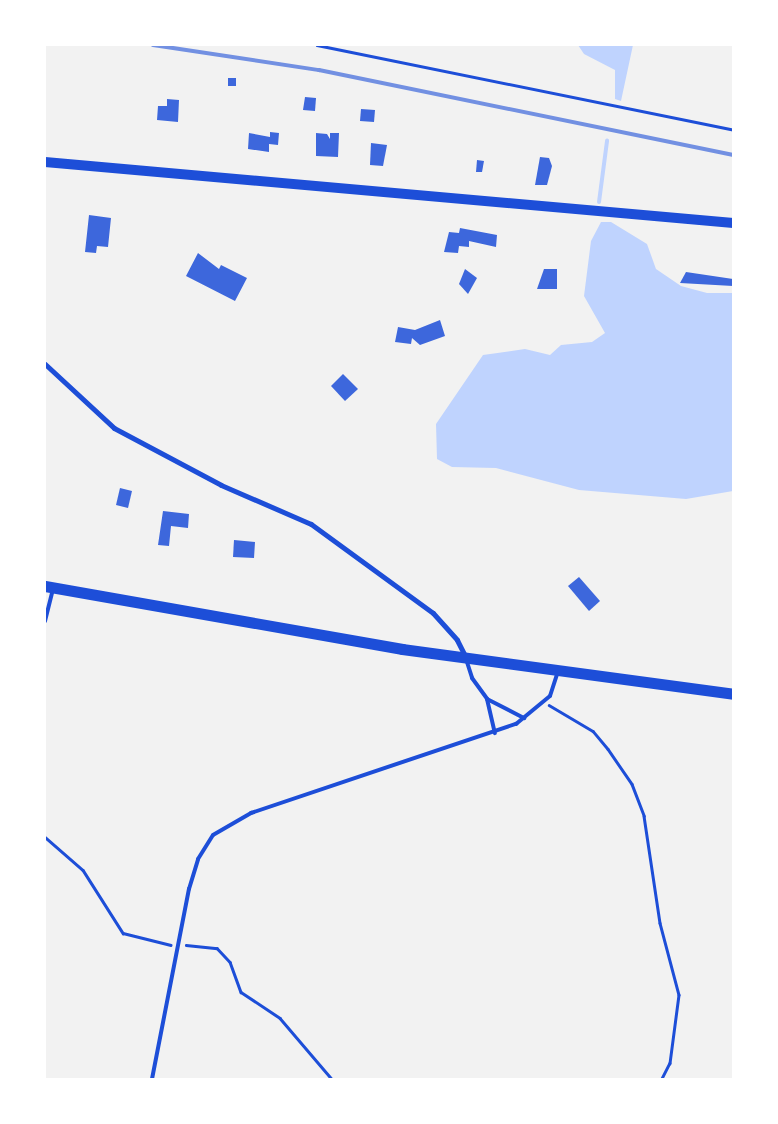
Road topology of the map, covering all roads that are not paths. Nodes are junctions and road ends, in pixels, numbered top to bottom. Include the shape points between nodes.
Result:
1 (45, 162) edge
2 (733, 223) edge
3 (45, 364) edge
4 (49, 587) edge
5 (45, 621) edge
6 (466, 659) junction
7 (558, 672) junction
8 (733, 694) edge
9 (487, 699) junction
10 (524, 718) junction
11 (495, 733) junction
12 (152, 1079) edge

1 - 2 main road
3 - 6 street via 114,428 221,485 311,524 433,613 458,640
4 - 5 lane
4 - 6 main road
6 - 7 main road
6 - 9 lane via 472,678
7 - 8 main road
7 - 10 lane via 545,702
9 - 10 lane
9 - 11 lane
10 - 11 lane
11 - 12 lane via 229,822 214,836 198,859

